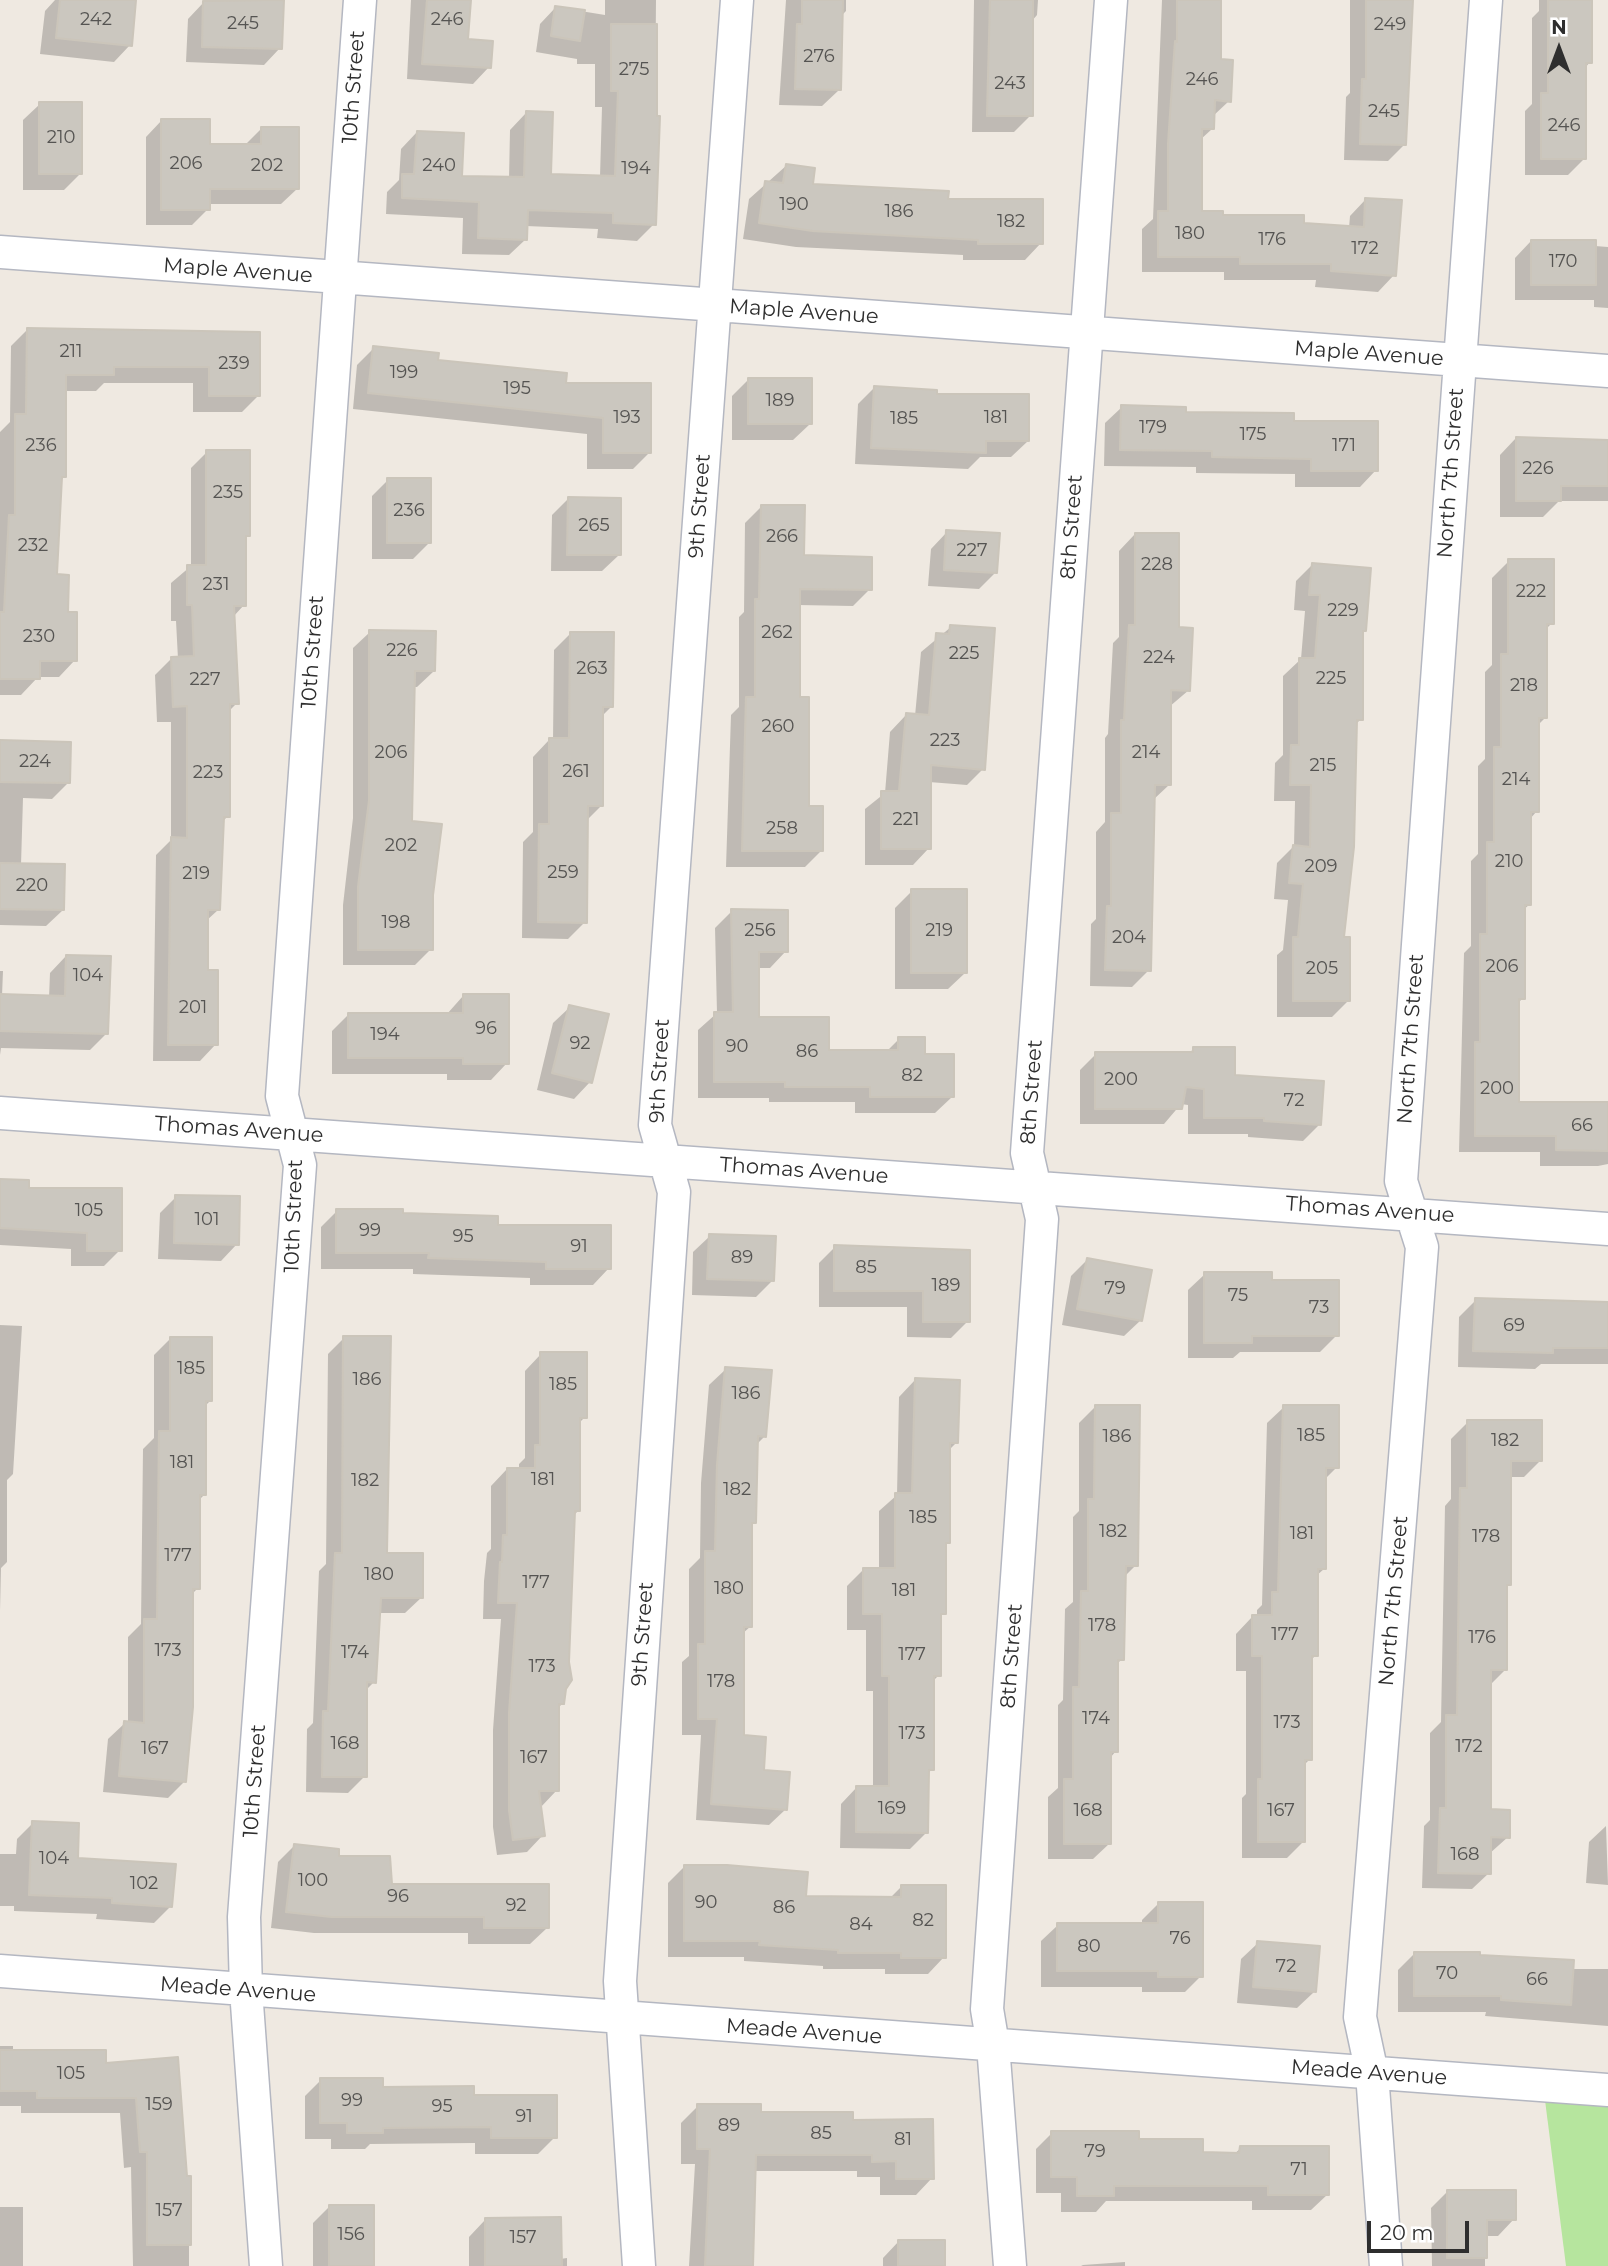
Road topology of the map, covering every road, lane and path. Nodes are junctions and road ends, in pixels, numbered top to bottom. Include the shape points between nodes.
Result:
1 (360, 0) edge
2 (737, 0) edge
3 (1111, 0) edge
4 (1486, 0) edge
5 (0, 252) edge
6 (340, 279) junction
7 (714, 306) junction
8 (1086, 333) junction
9 (1460, 361) junction
10 (1608, 371) edge
11 (0, 1113) edge
12 (293, 1134) junction
13 (664, 1161) junction
14 (1037, 1188) junction
15 (1410, 1212) junction
16 (1608, 1228) edge
17 (0, 1971) edge
18 (246, 1990) junction
19 (620, 2019) junction
20 (993, 2045) junction
21 (1372, 2073) junction
22 (1608, 2090) edge
23 (266, 2266) edge
24 (639, 2266) edge
25 (1010, 2266) edge
26 (1386, 2266) edge

1 - 6 street, 10th Street
2 - 7 street, 9th Street
3 - 8 street, 8th Street
4 - 9 street, North 7th Street
5 - 6 street, Maple Avenue
6 - 7 street, Maple Avenue
6 - 12 street, 10th Street via 282,1096
7 - 8 street, Maple Avenue
7 - 13 street, 9th Street via 655,1125
8 - 9 street, Maple Avenue
8 - 14 street, 8th Street via 1027,1153
9 - 10 street, Maple Avenue
9 - 15 street, North 7th Street via 1401,1181
11 - 12 street, Thomas Avenue
12 - 13 street, Thomas Avenue
12 - 18 street, 10th Street via 300,1166 244,1917
13 - 14 street, Thomas Avenue
13 - 19 street, 9th Street via 674,1192
14 - 15 street, Thomas Avenue
14 - 20 street, 8th Street via 1042,1219 987,2009
15 - 16 street, Thomas Avenue
15 - 21 street, North 7th Street via 1422,1247 1360,2017
17 - 18 street, Meade Avenue
18 - 19 street, Meade Avenue
18 - 23 street, 10th Street
19 - 20 street, Meade Avenue
19 - 24 street, 9th Street
20 - 21 street, Meade Avenue
20 - 25 street, 8th Street
21 - 22 street, Meade Avenue
21 - 26 street, North 7th Street

